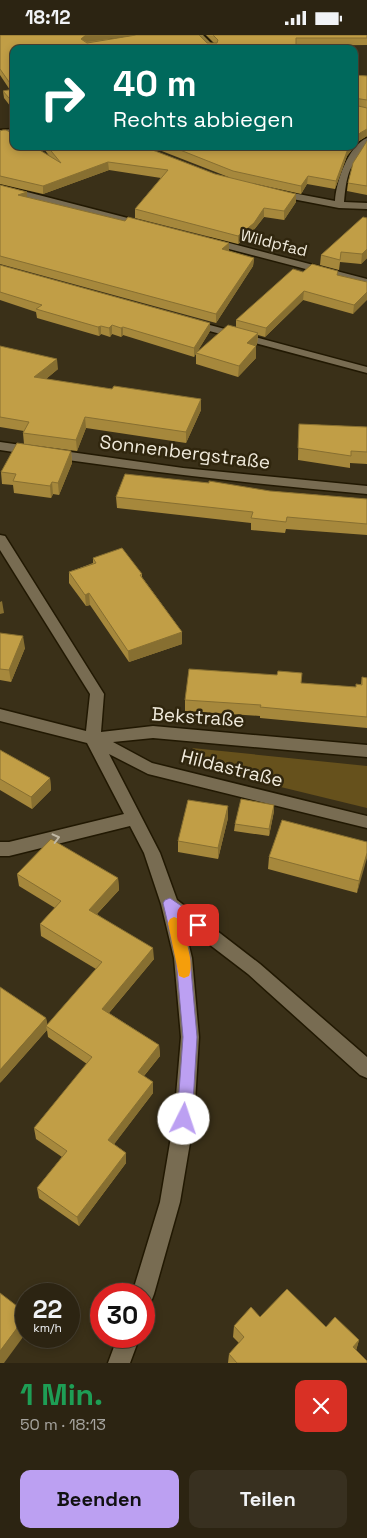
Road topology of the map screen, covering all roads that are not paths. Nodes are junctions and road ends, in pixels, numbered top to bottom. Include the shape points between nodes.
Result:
1 (199, 35) edge
2 (210, 45) edge
3 (367, 141) edge
4 (0, 188) edge
5 (271, 192) edge
6 (340, 205) junction
7 (367, 206) edge
8 (154, 227) edge
9 (203, 240) edge
10 (367, 282) edge
11 (183, 320) edge
12 (367, 370) edge
13 (0, 446) edge
14 (367, 489) edge
15 (0, 539) edge
16 (0, 715) edge
17 (93, 739) junction
18 (367, 751) edge
19 (135, 818) junction
20 (367, 822) edge
21 (0, 849) edge
22 (170, 903) junction
23 (367, 1069) edge
24 (146, 1283) edge
25 (124, 1348) edge
26 (119, 1363) edge

1 - 2 street
3 - 6 street via 346,168 341,183
4 - 8 street
5 - 6 street
6 - 7 street
9 - 10 street, Wildpfad
11 - 12 street
13 - 14 street, Sonnenbergstraße via 131,466
15 - 17 street via 97,694
16 - 17 street, Bekstraße
17 - 18 street, Bekstraße via 153,732
17 - 19 street
17 - 20 street, Hildastraße via 148,768
21 -> 19 street
19 - 22 street
22 - 23 street via 254,969
22 - 24 street via 183,958 190,1037 184,1119 170,1202
25 - 26 street

